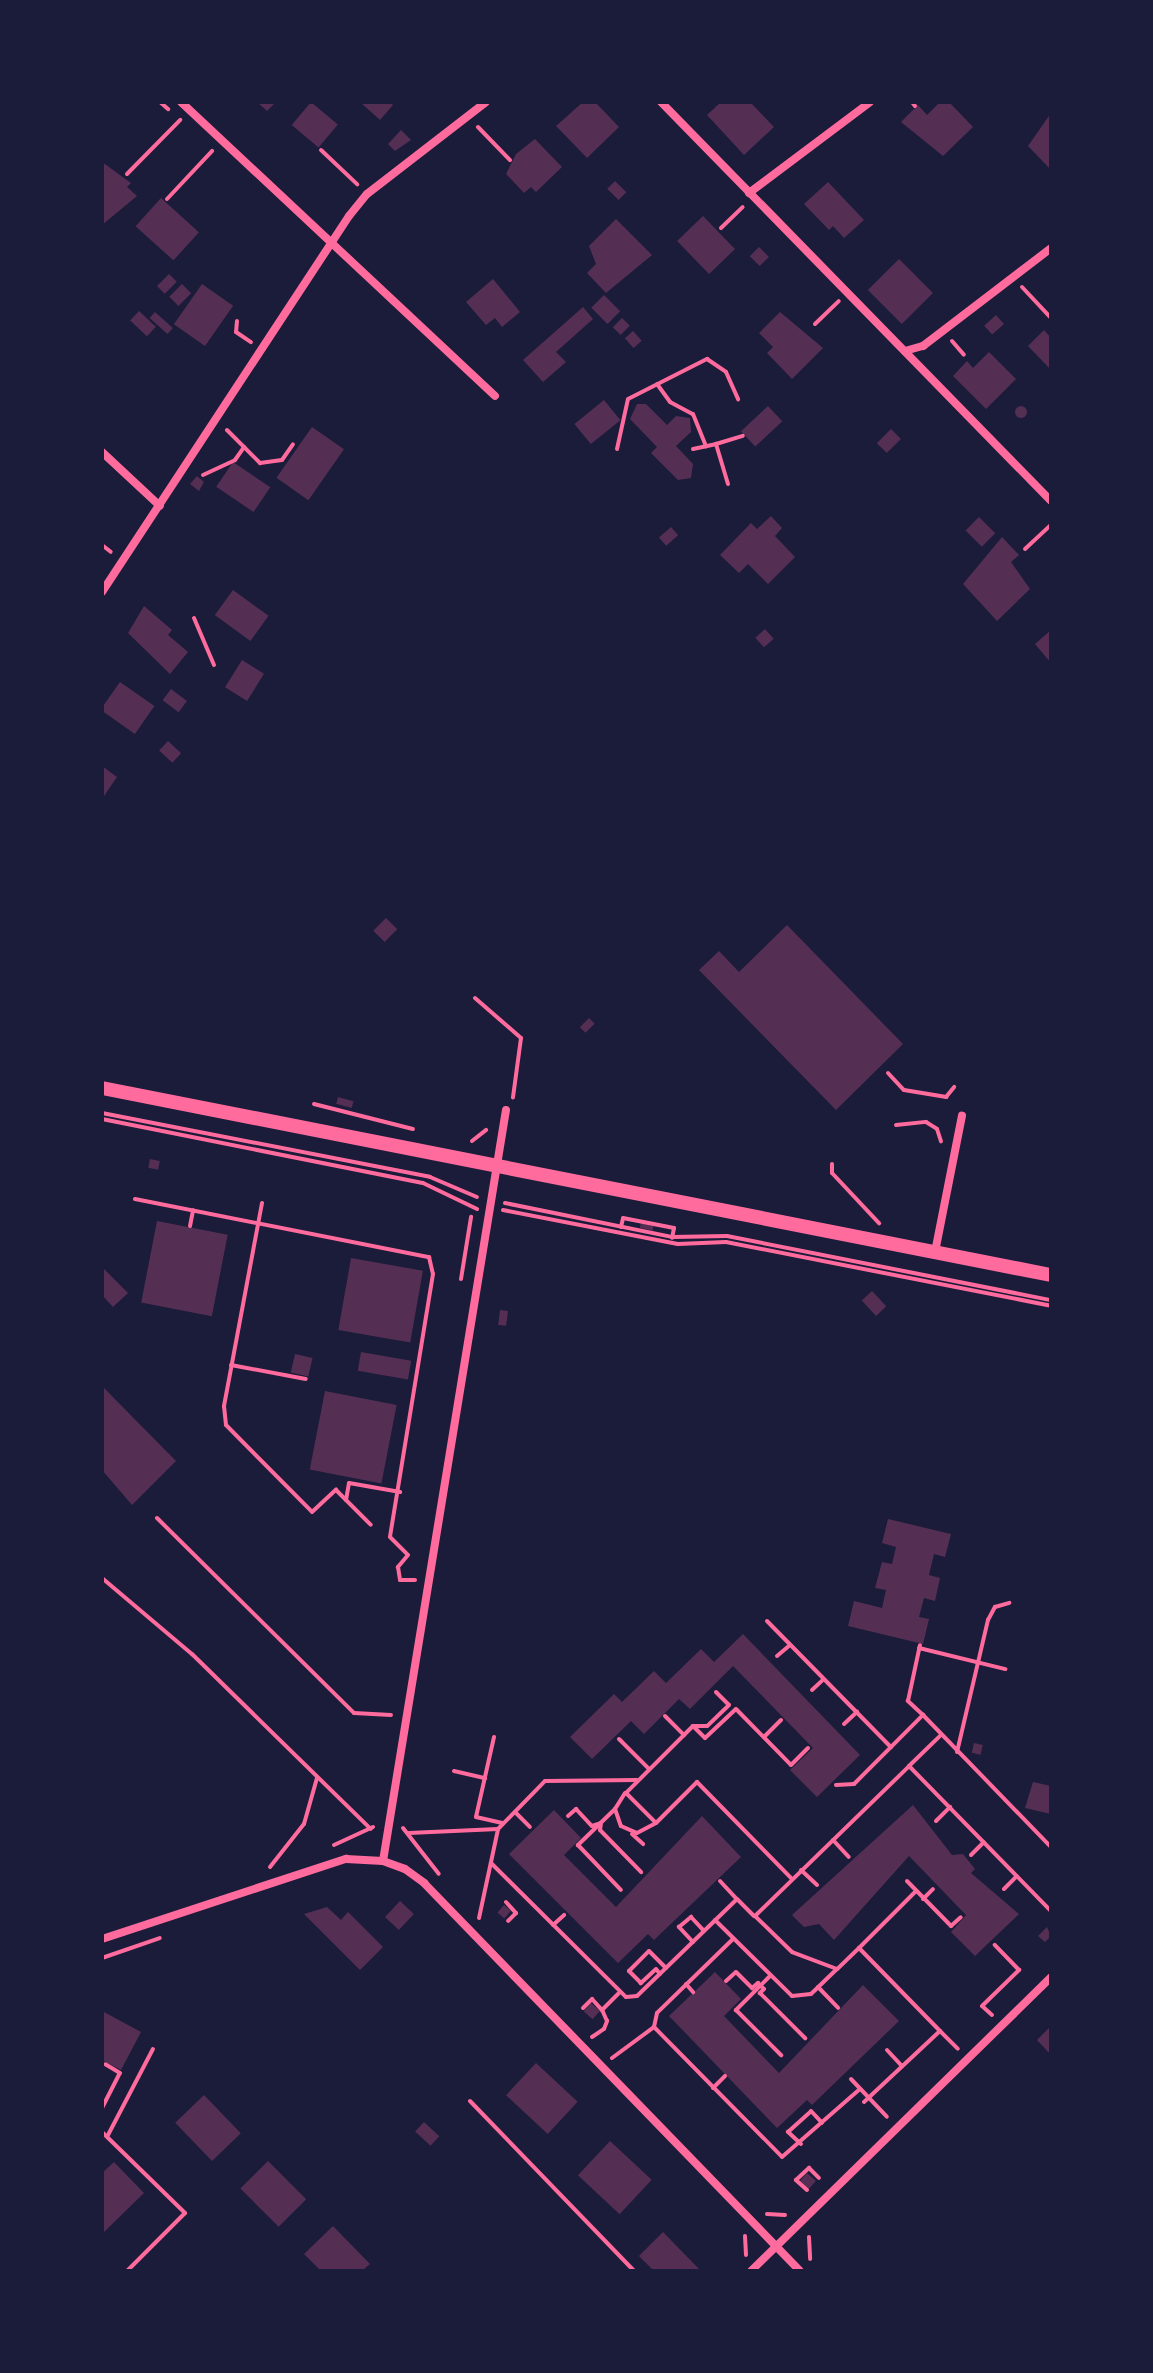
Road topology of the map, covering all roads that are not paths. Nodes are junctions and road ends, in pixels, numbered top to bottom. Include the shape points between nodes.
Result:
1 (181, 102) edge
2 (486, 102) edge
3 (661, 102) edge
4 (870, 102) edge
5 (751, 196) junction
6 (331, 243) junction
7 (1051, 248) edge
8 (905, 351) junction
9 (495, 396) dead end
10 (102, 452) edge
11 (1051, 501) edge
12 (160, 506) junction
13 (102, 592) edge
14 (102, 1088) edge
15 (506, 1110) road end
16 (962, 1116) dead end
17 (496, 1166) junction
18 (935, 1252) junction
19 (1051, 1275) edge
20 (383, 1861) junction
21 (102, 1939) edge
22 (1051, 1977) edge
23 (777, 2247) junction
24 (751, 2271) edge
25 (800, 2271) edge

1 - 6 street
2 - 6 street via 367,194
3 - 5 street
4 - 5 street
5 - 8 street
6 - 9 street
6 - 12 street
7 - 8 street via 923,346
8 - 11 street
10 - 12 street
12 - 13 street
14 - 17 street
15 - 17 street
16 - 18 street
17 - 18 street
17 - 20 street
18 - 19 street
20 - 21 street via 346,1859
20 - 23 street via 424,1883
22 - 23 street
23 - 24 street
23 - 25 street

